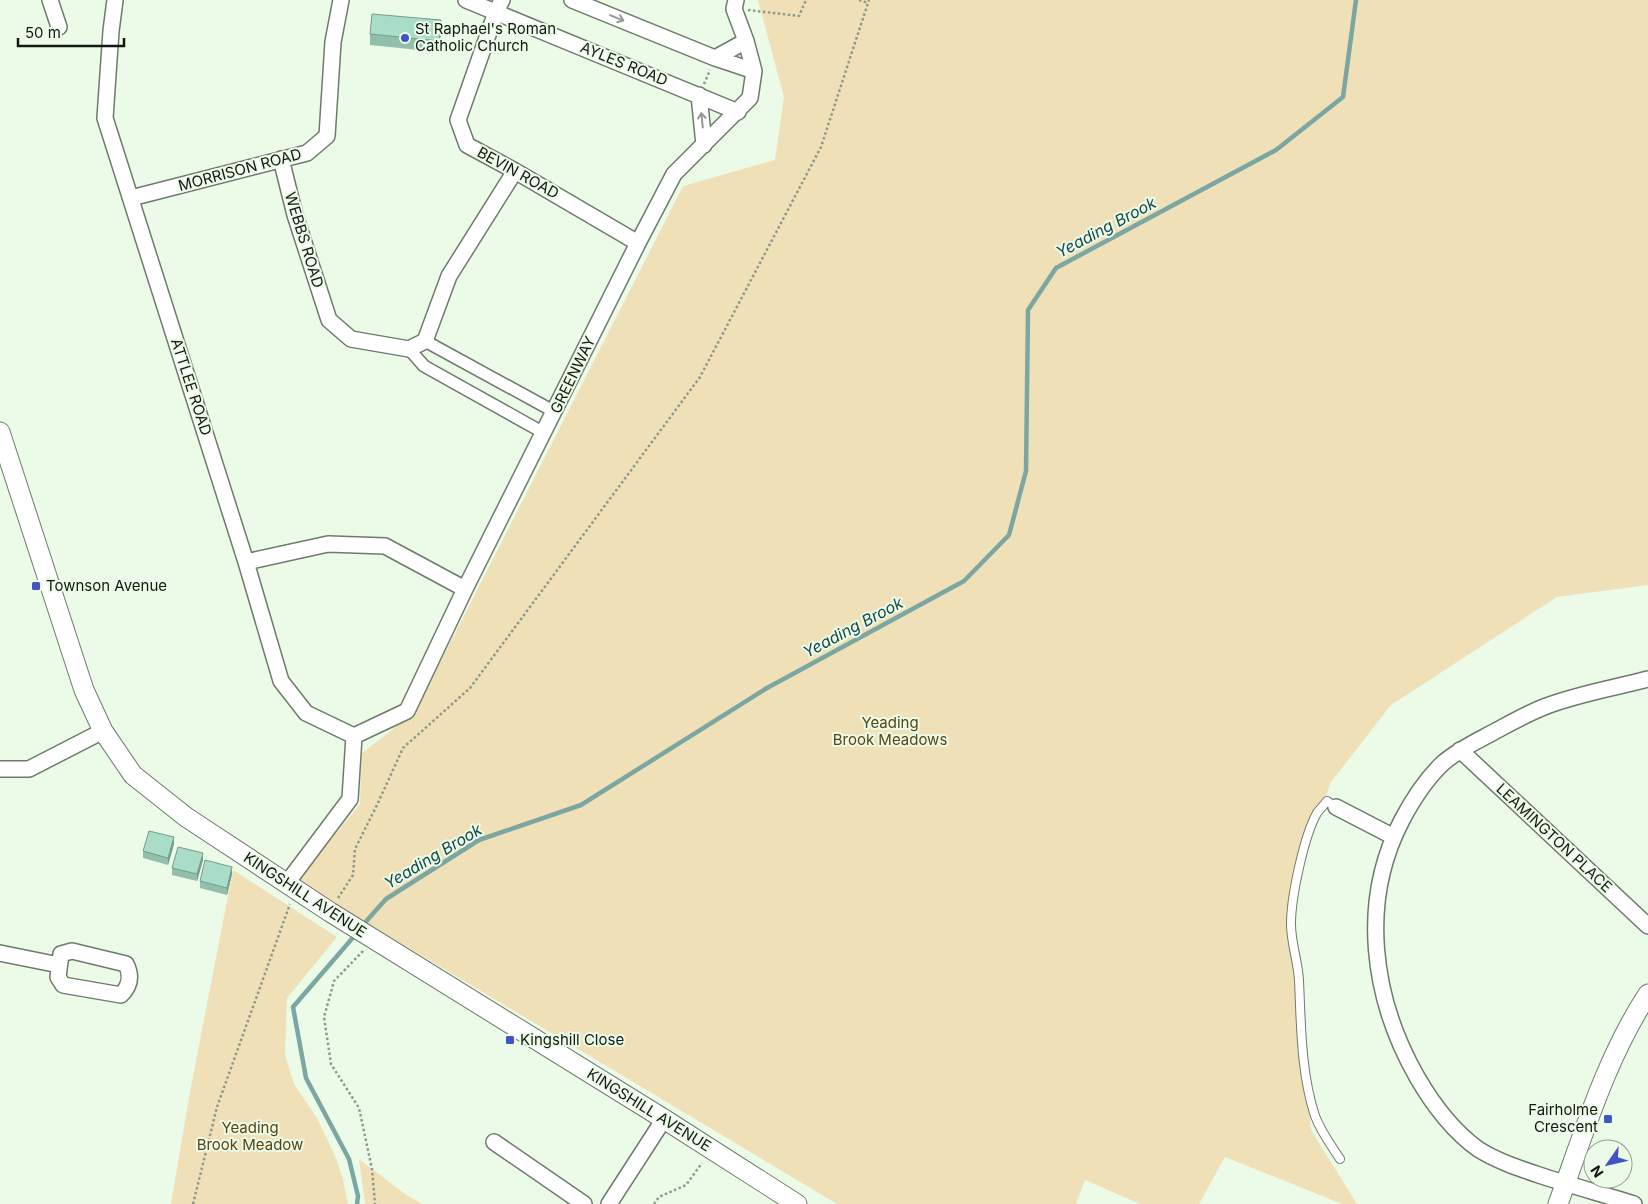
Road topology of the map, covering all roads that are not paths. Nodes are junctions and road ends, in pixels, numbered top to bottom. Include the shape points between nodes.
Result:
1 (50, 0) edge
2 (115, 0) edge
3 (341, 0) edge
4 (466, 0) edge
5 (572, 0) edge
6 (735, 4) edge
7 (499, 6) edge
8 (59, 27) dead end
9 (746, 41) junction
10 (715, 58) junction
11 (754, 71) junction
12 (699, 95) junction
13 (738, 112) junction
14 (704, 145) junction
15 (282, 159) junction
16 (515, 171) junction
17 (131, 198) junction
18 (638, 243) junction
19 (425, 341) junction
20 (409, 348) junction
21 (554, 412) junction
22 (0, 432) edge
23 (544, 433) junction
24 (246, 562) junction
25 (465, 589) junction
26 (1648, 679) edge
27 (103, 732) junction
28 (354, 736) junction
29 (1460, 750) junction
30 (0, 769) edge
31 (1336, 807) joint
32 (1394, 837) junction
33 (292, 887) junction
34 (1648, 926) edge
35 (0, 953) edge
36 (59, 965) junction
37 (1648, 994) edge
38 (664, 1119) junction
39 (494, 1142) dead end
40 (1340, 1159) dead end
41 (1566, 1183) junction
42 (584, 1204) edge
43 (609, 1204) edge
44 (797, 1204) edge
45 (1558, 1204) edge
46 (1634, 1204) edge

1 - 8 street
2 - 17 street, ATTLEE ROAD via 105,118
3 - 15 street, MORRISON ROAD via 333,42 327,136 307,153
4 - 7 street, AYLES ROAD
5 -> 10 street
6 - 9 street, GREENWAY
7 - 12 street, AYLES ROAD
7 - 16 street, BEVIN ROAD via 458,120 467,145
9 - 10 street
9 - 11 street, GREENWAY
10 - 11 street
11 - 13 street, GREENWAY via 750,98
12 - 13 street, AYLES ROAD
14 -> 12 street
13 - 14 street, GREENWAY
14 - 18 street, GREENWAY via 674,174
15 - 17 street, MORRISON ROAD
15 - 20 street, WEBBS ROAD via 295,216 329,320 351,339
16 - 18 street, BEVIN ROAD
16 - 19 street via 449,276
17 - 24 street, ATTLEE ROAD
18 - 21 street, GREENWAY
19 - 20 street
19 - 21 street
20 - 23 street via 424,366
21 - 23 street, GREENWAY
22 - 27 street, KINGSHILL AVENUE via 84,690
23 - 25 street, GREENWAY
24 - 25 street via 328,544 384,546
24 - 28 street, ATTLEE ROAD via 281,681 306,713
25 - 28 street, GREENWAY via 408,711
26 - 29 street via 1544,707
27 - 30 street via 29,769
27 - 33 street, KINGSHILL AVENUE via 133,775 186,817
28 - 33 street via 350,800
29 - 32 street via 1422,786
29 - 34 street, LEAMINGTON PLACE
31 - 32 street
31 - 40 lane via 1327,801 1310,829 1292,904 1291,925 1299,978 1308,1090 1316,1117
32 - 41 street via 1382,871 1375,910 1376,951 1389,1017 1408,1061 1431,1100 1473,1145 1495,1159
33 - 38 street, KINGSHILL AVENUE
35 - 36 street
36 - 36 street via 58,977 63,985 121,995 128,989 130,972 126,964 72,950 61,954
37 - 41 street via 1618,1045
38 - 43 street
38 - 44 street, KINGSHILL AVENUE
39 - 42 street
41 - 45 street
41 - 46 street

